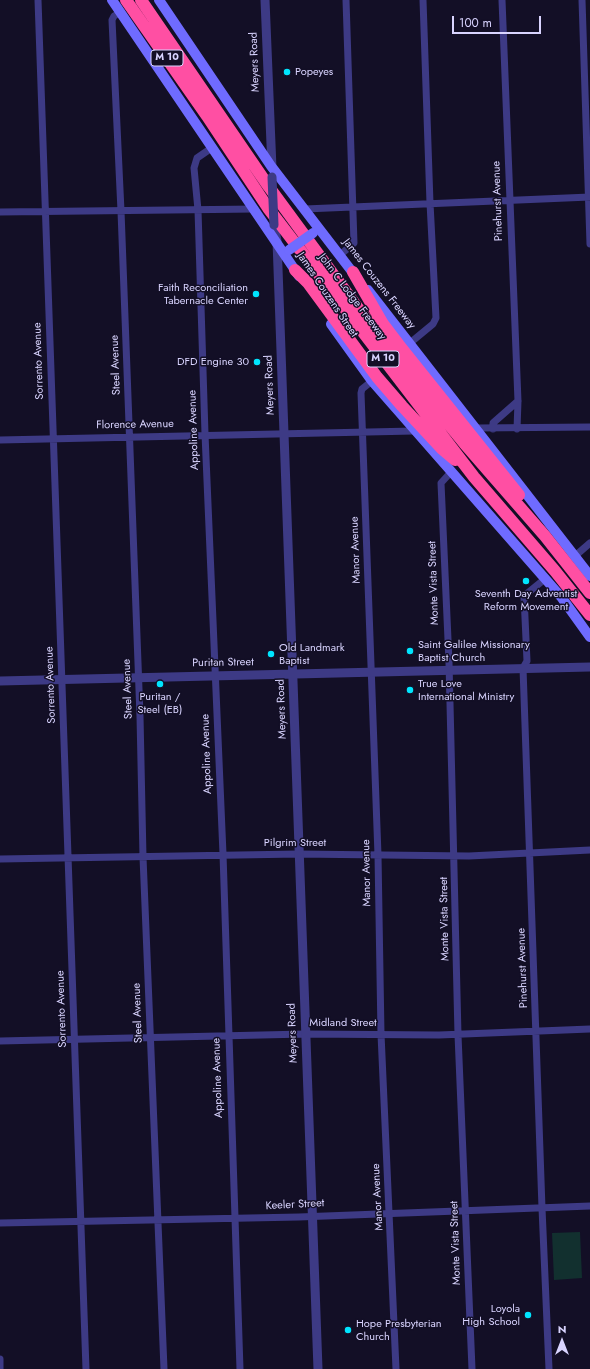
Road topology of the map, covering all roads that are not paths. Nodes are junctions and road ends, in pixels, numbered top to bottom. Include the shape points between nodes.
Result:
1 (38, 0) edge
2 (126, 0) edge
3 (141, 0) edge
4 (158, 0) edge
5 (265, 0) edge
6 (346, 0) edge
7 (423, 0) edge
8 (502, 0) edge
9 (582, 0) edge
10 (113, 1) edge
11 (121, 12) junction
12 (213, 147) junction
13 (272, 166) junction
14 (589, 197) edge
15 (509, 200) junction
16 (430, 203) junction
17 (353, 206) junction
18 (305, 209) junction
19 (198, 210) junction
20 (255, 210) junction
21 (122, 211) junction
22 (0, 212) edge
23 (46, 212) junction
24 (316, 231) junction
25 (277, 241) junction
26 (590, 244) edge
27 (287, 251) junction
28 (340, 255) junction
29 (295, 270) junction
30 (353, 272) junction
31 (410, 343) junction
32 (372, 381) junction
33 (518, 401) junction
34 (590, 427) edge
35 (477, 428) junction
36 (493, 429) junction
37 (517, 429) junction
38 (414, 431) junction
39 (363, 432) junction
40 (284, 433) junction
41 (205, 434) junction
42 (130, 437) junction
43 (53, 438) junction
44 (0, 440) edge
45 (451, 472) junction
46 (474, 477) junction
47 (545, 536) junction
48 (590, 543) edge
49 (575, 556) junction
50 (590, 576) edge
51 (546, 578) junction
52 (590, 593) edge
53 (590, 615) edge
54 (590, 636) edge
55 (590, 667) edge
56 (523, 668) junction
57 (448, 670) junction
58 (371, 672) junction
59 (293, 674) junction
60 (215, 676) junction
61 (138, 677) junction
62 (63, 680) junction
63 (0, 681) edge
64 (590, 850) edge
65 (530, 853) junction
66 (222, 854) junction
67 (298, 854) junction
68 (378, 855) junction
69 (454, 856) junction
70 (143, 857) junction
71 (67, 858) junction
72 (0, 859) edge
73 (590, 1029) edge
74 (536, 1032) junction
75 (305, 1034) junction
76 (381, 1034) junction
77 (458, 1035) junction
78 (227, 1036) junction
79 (150, 1037) junction
80 (74, 1039) junction
81 (0, 1040) edge
82 (590, 1206) edge
83 (542, 1208) junction
84 (466, 1211) junction
85 (390, 1213) junction
86 (312, 1216) junction
87 (234, 1218) junction
88 (158, 1220) junction
89 (80, 1221) junction
90 (0, 1223) edge
91 (0, 1359) edge
92 (0, 1369) edge
93 (86, 1369) edge
94 (164, 1369) edge
95 (240, 1369) edge
96 (318, 1369) edge
97 (396, 1369) edge
98 (472, 1369) edge
99 (549, 1369) edge

1 - 23 street, Sorrento Avenue
2 - 46 highway, John C Lodge Freeway / M 10 via 268,208
3 - 47 highway, John C Lodge Freeway / M 10 via 269,187 394,357
4 - 13 main road, James Couzens Freeway
5 - 13 street, Meyers Road
6 - 17 street
7 - 16 street
8 - 15 street, Pinehurst Avenue
9 - 14 street
10 - 11 main road
11 - 12 main road
11 - 21 street, Steel Avenue via 112,20
12 - 19 street, Appoline Avenue via 194,163
12 - 20 main road
13 - 18 main road, James Couzens Freeway
13 - 25 street, Meyers Road, bridge
14 - 15 street
14 - 26 street
15 - 16 street
15 - 33 street, Pinehurst Avenue
16 - 17 street
16 - 31 street via 436,321
17 - 18 street
17 - 28 street via 354,243
18 - 24 main road, James Couzens Freeway
19 - 20 street
19 - 21 street
19 - 41 street, Appoline Avenue
20 - 25 main road
21 - 23 street
21 - 42 street, Steel Avenue
22 - 23 street
23 - 43 street, Sorrento Avenue
24 - 27 main road, bridge
24 - 28 main road, James Couzens Freeway
25 - 27 main road, James Couzens Street
25 - 40 street, Meyers Road
27 - 29 main road, James Couzens Street
28 - 30 main road, James Couzens Freeway
29 - 32 main road, James Couzens Street
29 - 46 highway via 308,282 377,377 402,406 442,449
30 - 31 main road, James Couzens Freeway
30 - 47 highway via 383,324 538,519
31 - 35 main road, James Couzens Freeway
32 - 38 main road, James Couzens Street
32 - 39 street, Manor Avenue via 361,393
33 - 36 street via 493,423
33 - 37 street, Pinehurst Avenue
34 - 37 street
35 - 36 street
35 - 49 main road, James Couzens Freeway
36 - 37 street
38 - 39 street, Florence Avenue
38 - 45 main road, James Couzens Street
39 - 40 street, Florence Avenue
39 - 58 street, Manor Avenue
40 - 41 street, Florence Avenue
40 - 59 street, Meyers Road
41 - 42 street, Florence Avenue
41 - 60 street, Appoline Avenue
42 - 43 street, Florence Avenue
42 - 61 street, Steel Avenue
43 - 44 street, Florence Avenue
43 - 62 street, Sorrento Avenue
45 - 51 main road
45 - 57 street, Monte Vista Street via 441,483
46 - 53 highway, John C Lodge Freeway / M 10
47 - 52 highway, John C Lodge Freeway / M 10
48 - 49 street
49 - 50 main road, James Couzens Freeway
51 - 54 main road
51 - 56 street, Pinehurst Avenue via 524,596 527,662
55 - 56 street, Puritan Street
56 - 57 street, Puritan Street
56 - 65 street, Pinehurst Avenue
57 - 58 street, Puritan Street
57 - 69 street, Monte Vista Street
58 - 59 street, Puritan Street
58 - 68 street, Manor Avenue
59 - 60 street, Puritan Street
59 - 67 street, Meyers Road
60 - 61 street, Puritan Street
60 - 66 street, Appoline Avenue
61 - 62 street, Puritan Street
61 - 70 street, Steel Avenue
62 - 63 street, Puritan Street
62 - 71 street, Sorrento Avenue
64 - 65 street, Pilgrim Street
65 - 69 street, Pilgrim Street
65 - 74 street, Pinehurst Avenue
66 - 67 street, Pilgrim Street
66 - 70 street, Pilgrim Street
66 - 78 street, Appoline Avenue
67 - 68 street, Pilgrim Street
67 - 75 street, Meyers Road
68 - 69 street, Pilgrim Street
68 - 76 street, Manor Avenue
69 - 77 street, Monte Vista Street
70 - 71 street, Pilgrim Street
70 - 79 street, Steel Avenue
71 - 72 street, Pilgrim Street
71 - 80 street, Sorrento Avenue
73 - 74 street, Midland Street
74 - 77 street, Midland Street
74 - 83 street, Pinehurst Avenue
75 - 76 street, Midland Street
75 - 78 street, Midland Street
75 - 86 street, Meyers Road
76 - 77 street, Midland Street
76 - 85 street, Manor Avenue
77 - 84 street, Monte Vista Street
78 - 79 street, Midland Street
78 - 87 street, Appoline Avenue
79 - 80 street, Midland Street
79 - 88 street, Steel Avenue
80 - 81 street, Midland Street
80 - 89 street, Sorrento Avenue
82 - 83 street, Keeler Street
83 - 84 street, Keeler Street
83 - 99 street, Pinehurst Avenue
84 - 85 street, Keeler Street
84 - 98 street, Monte Vista Street
85 - 86 street, Keeler Street
85 - 97 street, Manor Avenue
86 - 87 street, Keeler Street
86 - 96 street, Meyers Road
87 - 88 street, Keeler Street
87 - 95 street, Appoline Avenue
88 - 89 street, Keeler Street
88 - 94 street, Steel Avenue
89 - 90 street, Keeler Street
89 - 93 street, Sorrento Avenue
91 - 92 street

